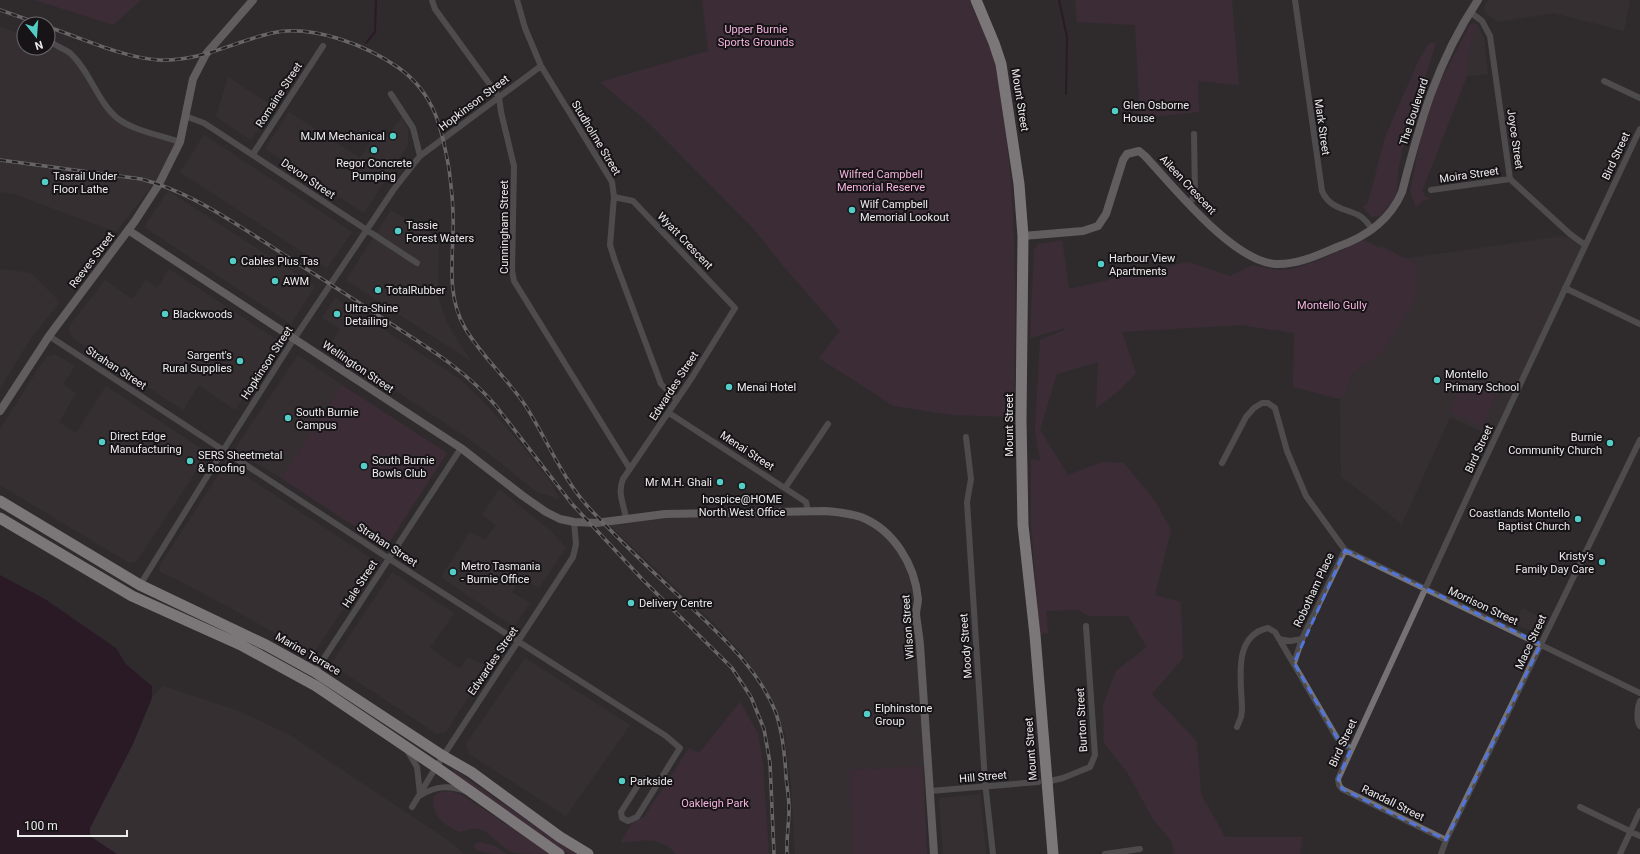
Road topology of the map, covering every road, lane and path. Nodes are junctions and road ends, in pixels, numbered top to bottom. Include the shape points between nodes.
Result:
1 (252, 0) edge
2 (432, 0) edge
3 (517, 0) edge
4 (976, 0) edge
5 (1295, 0) edge
6 (1302, 0) edge
7 (1478, 0) edge
8 (1470, 12) junction
9 (56, 45) edge
10 (323, 46) dead end
11 (541, 66) junction
12 (1604, 81) dead end
13 (391, 94) dead end
14 (499, 97) junction
15 (1640, 98) edge
16 (185, 116) junction
17 (1640, 129) edge
18 (1194, 134) dead end
19 (180, 142) junction
20 (253, 154) junction
21 (420, 156) junction
22 (1510, 179) junction
23 (1431, 190) dead end
24 (614, 197) junction
25 (1188, 204) junction
26 (128, 230) junction
27 (1372, 230) junction
28 (366, 231) junction
29 (1023, 236) junction
30 (1585, 245) junction
31 (417, 263) dead end
32 (1565, 288) junction
33 (735, 308) joint
34 (1640, 324) edge
35 (49, 336) junction
36 (295, 338) junction
37 (677, 400) junction
38 (0, 411) edge
39 (669, 413) junction
40 (828, 424) dead end
41 (966, 437) dead end
42 (1640, 440) edge
43 (461, 448) junction
44 (223, 450) junction
45 (1222, 463) dead end
46 (630, 469) junction
47 (785, 488) junction
48 (0, 501) edge
49 (808, 511) junction
50 (0, 518) edge
51 (626, 519) junction
52 (574, 522) junction
53 (1344, 550) junction
54 (388, 558) junction
55 (140, 585) junction
56 (1425, 590) junction
57 (1086, 626) dead end
58 (1279, 639) junction
59 (1302, 639) junction
60 (518, 642) junction
61 (1541, 644) junction
62 (1294, 663) junction
63 (316, 672) junction
64 (1640, 693) edge
65 (1640, 702) edge
66 (1640, 726) edge
67 (1237, 727) dead end
68 (404, 745) junction
69 (1352, 749) junction
70 (443, 756) junction
71 (436, 767) junction
72 (1338, 779) joint
73 (1042, 782) junction
74 (659, 783) junction
75 (986, 786) junction
76 (930, 791) junction
77 (420, 796) junction
78 (480, 798) junction
79 (412, 807) dead end
80 (1580, 807) dead end
81 (1640, 812) edge
82 (1630, 832) junction
83 (1640, 836) edge
84 (1446, 840) junction
85 (1140, 849) dead end
86 (559, 854) edge
87 (588, 854) edge
88 (934, 854) edge
89 (993, 854) edge
90 (1053, 854) edge
91 (1105, 854) edge
92 (1441, 854) edge
93 (1620, 854) edge

1 - 16 street, Reeves Street via 206,54 193,79
2 - 14 street, Cunningham Street via 435,9
3 - 11 street, Studholme Street via 525,28
4 - 29 highway, Mount Street via 1001,64 1019,184
5 - 6 street
5 - 27 street, Mark Street via 1322,191 1330,203 1362,216
7 - 8 street, The Boulevard
8 - 22 street, Joyce Street via 1482,21 1490,36
8 - 27 street, The Boulevard via 1439,70 1420,122 1398,202 1386,219
9 - 19 street via 70,53 117,117 135,127
10 - 20 street, Romaine Street
11 - 14 street, Hopkinson Street
11 - 24 street, Studholme Street via 612,182
12 - 15 street
13 - 21 street via 413,128
14 - 21 street, Hopkinson Street
14 - 46 street, Cunningham Street via 514,166 514,281
16 - 19 street, Reeves Street
16 - 20 street, Devon Street via 204,123
17 - 30 street, Bird Street
18 - 25 street via 1195,191
19 - 26 street, Reeves Street via 159,184
20 - 28 street, Devon Street
21 - 28 street, Hopkinson Street
22 - 23 street, Moira Street
22 - 30 street, Joyce Street
24 - 33 street, Wyatt Crescent via 633,201
24 - 37 street, Studholme Street via 610,245 614,261 661,384
25 - 27 street, Aileen Crescent via 1233,244 1250,255 1275,264 1302,260 1340,246
25 - 29 street, Aileen Crescent via 1146,156 1139,151 1132,152 1123,160 1106,214 1098,226 1082,231
26 - 35 street, Reeves Street
26 - 36 street, Wellington Street
28 - 31 street, Devon Street
28 - 36 street, Hopkinson Street
29 - 73 highway, Mount Street via 1023,525 1035,635
30 - 32 street, Bird Street
32 - 34 street
32 - 56 street, Bird Street
33 - 37 street, Edwardes Street
35 - 38 street, Reeves Street
35 - 44 street, Strahan Street
36 - 43 street, Wellington Street
36 - 44 street, Hopkinson Street
37 - 39 street, Edwardes Street
39 - 46 street, Edwardes Street
39 - 47 street, Menai Street
40 - 47 street
41 - 75 street, Moody Street via 971,479 967,502
42 - 61 street, Mace Street
43 - 52 street, Wellington Street via 546,512
43 - 54 street, Hale Street
44 - 54 street, Strahan Street
44 - 55 street, Hopkinson Street
45 - 53 street via 1246,417 1254,408 1262,403 1268,403 1275,408 1287,452 1306,496
46 - 51 street, Edwardes Street via 620,488
47 - 49 street, Menai Street via 806,502
48 - 55 highway, Marine Terrace
49 - 51 street, Wilson Street via 688,513
49 - 76 street, Wilson Street via 845,513 875,524 898,546 909,563 918,599 916,614
50 - 68 highway via 132,596 241,645 316,686
51 - 52 street, Wilson Street via 596,523
52 - 60 street, Edwardes Street via 576,544 573,557
53 - 56 street, Morrison Street
53 - 59 street, Robotham Place
54 - 60 street, Strahan Street
54 - 63 street, Hale Street
55 - 63 highway, Marine Terrace via 266,645
56 - 61 street, Morrison Street
56 - 69 street, Bird Street
57 - 73 street, Burton Street via 1095,755 1090,767 1063,778
58 - 59 street, Robotham Place
58 - 62 street
58 - 67 street via 1275,632 1268,628 1253,634 1242,651 1242,710
59 - 62 street, Robotham Place
60 - 70 street, Edwardes Street
60 - 74 street, Strahan Street via 653,727 680,748
61 - 64 street, Morrison Street
61 - 84 street, Mace Street
62 - 69 street via 1337,738
63 - 70 highway, Marine Terrace
65 - 66 street
68 - 71 highway
68 - 77 street via 417,767
69 - 72 street, Bird Street
70 - 71 street, Edwardes Street
70 - 87 highway, Marine Terrace via 471,772 560,837
71 - 77 street, Edwardes Street
71 - 78 highway
72 - 84 street, Randall Street via 1342,789
73 - 75 street, Hill Street
73 - 90 highway, Mount Street
74 - 74 street, Strahan Street via 646,779 640,782 621,812 622,818 628,821 637,817
75 - 76 street, Hill Street
75 - 89 street, Moody Street
76 - 88 street, Wilson Street
77 - 78 street via 432,788 442,787 463,790
77 - 79 street, Edwardes Street
78 - 86 highway
80 - 82 street
81 - 82 street
82 - 83 street
82 - 93 street
84 - 92 street, Mace Street
85 - 91 street

